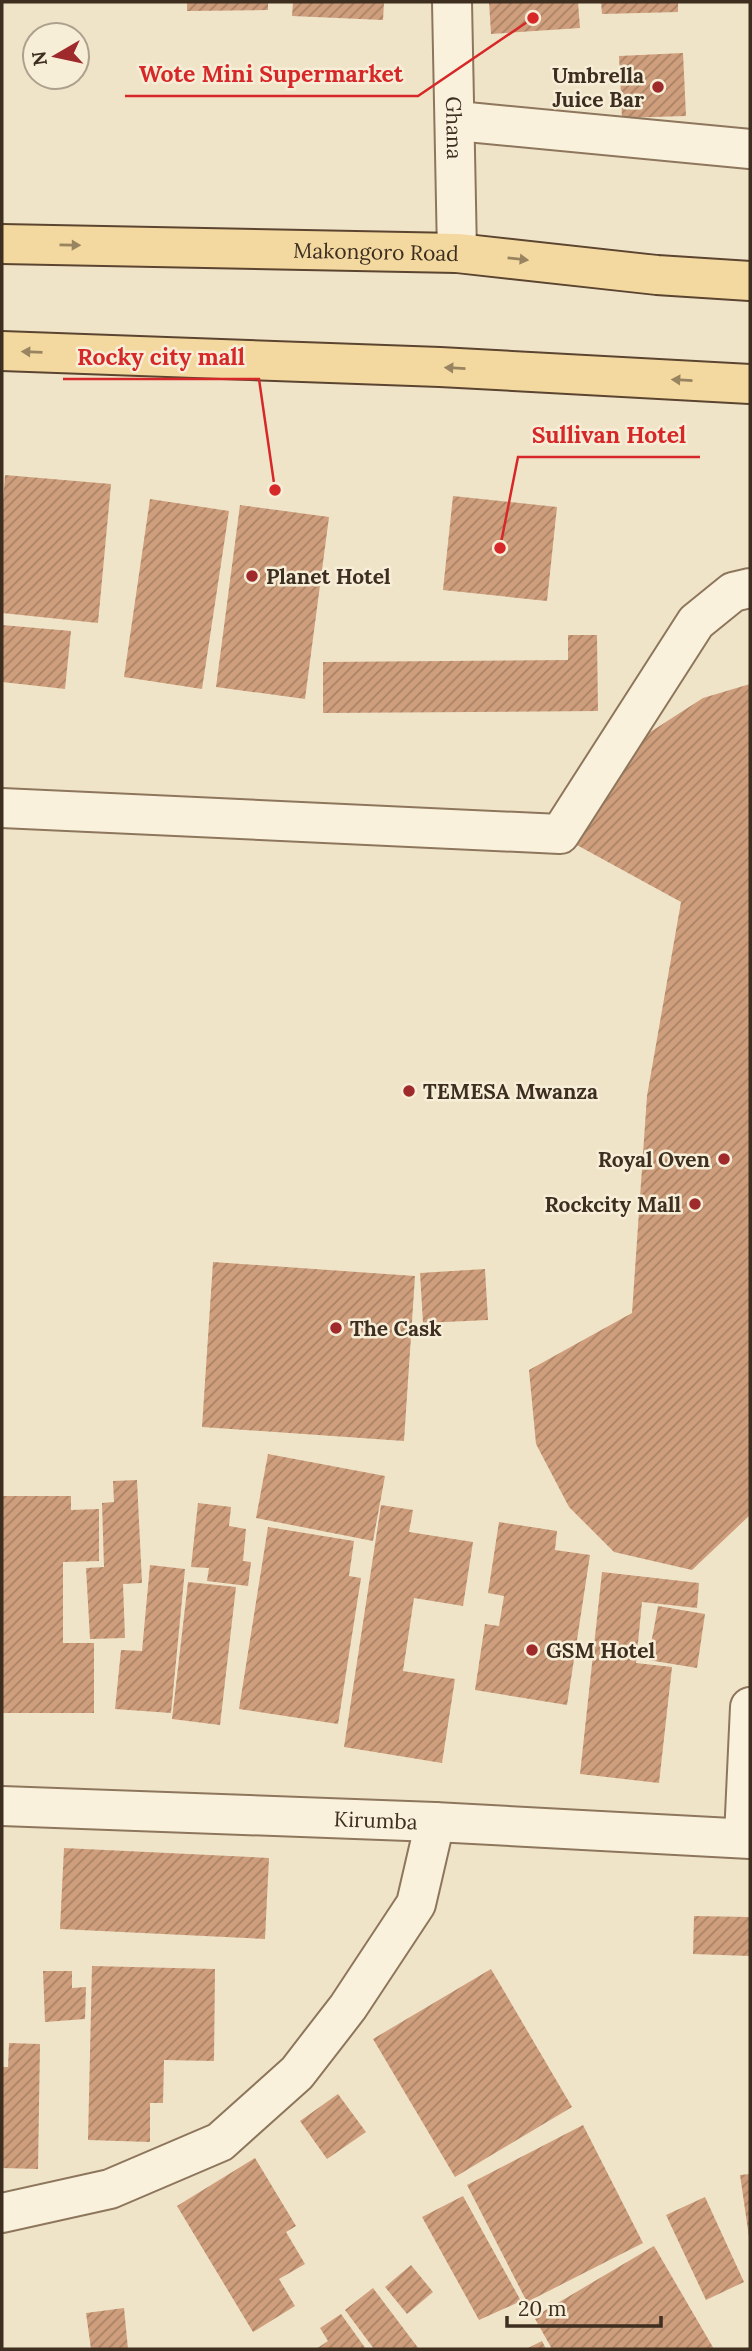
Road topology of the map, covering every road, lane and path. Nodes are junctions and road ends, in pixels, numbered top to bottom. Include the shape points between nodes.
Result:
1 (452, 2) edge
2 (457, 121) junction
3 (750, 149) edge
4 (2, 244) edge
5 (457, 253) junction
6 (750, 281) edge
7 (2, 351) edge
8 (750, 384) edge
9 (750, 588) edge
10 (2, 808) edge
11 (750, 1707) edge
12 (2, 1806) edge
13 (435, 1822) junction
14 (747, 1838) edge
15 (2, 2213) edge

1 - 2 street, Ghana
2 - 3 street
2 - 5 street, Ghana
4 -> 5 main road, Makongoro Road
5 -> 6 main road, Makongoro Road
8 -> 7 main road
9 - 10 street via 733,592 696,622 560,834
11 - 14 street
12 - 13 street, Kirumba
13 - 14 street, Kirumba
13 - 15 street via 416,1904 348,2007 288,2082 220,2143 110,2189

